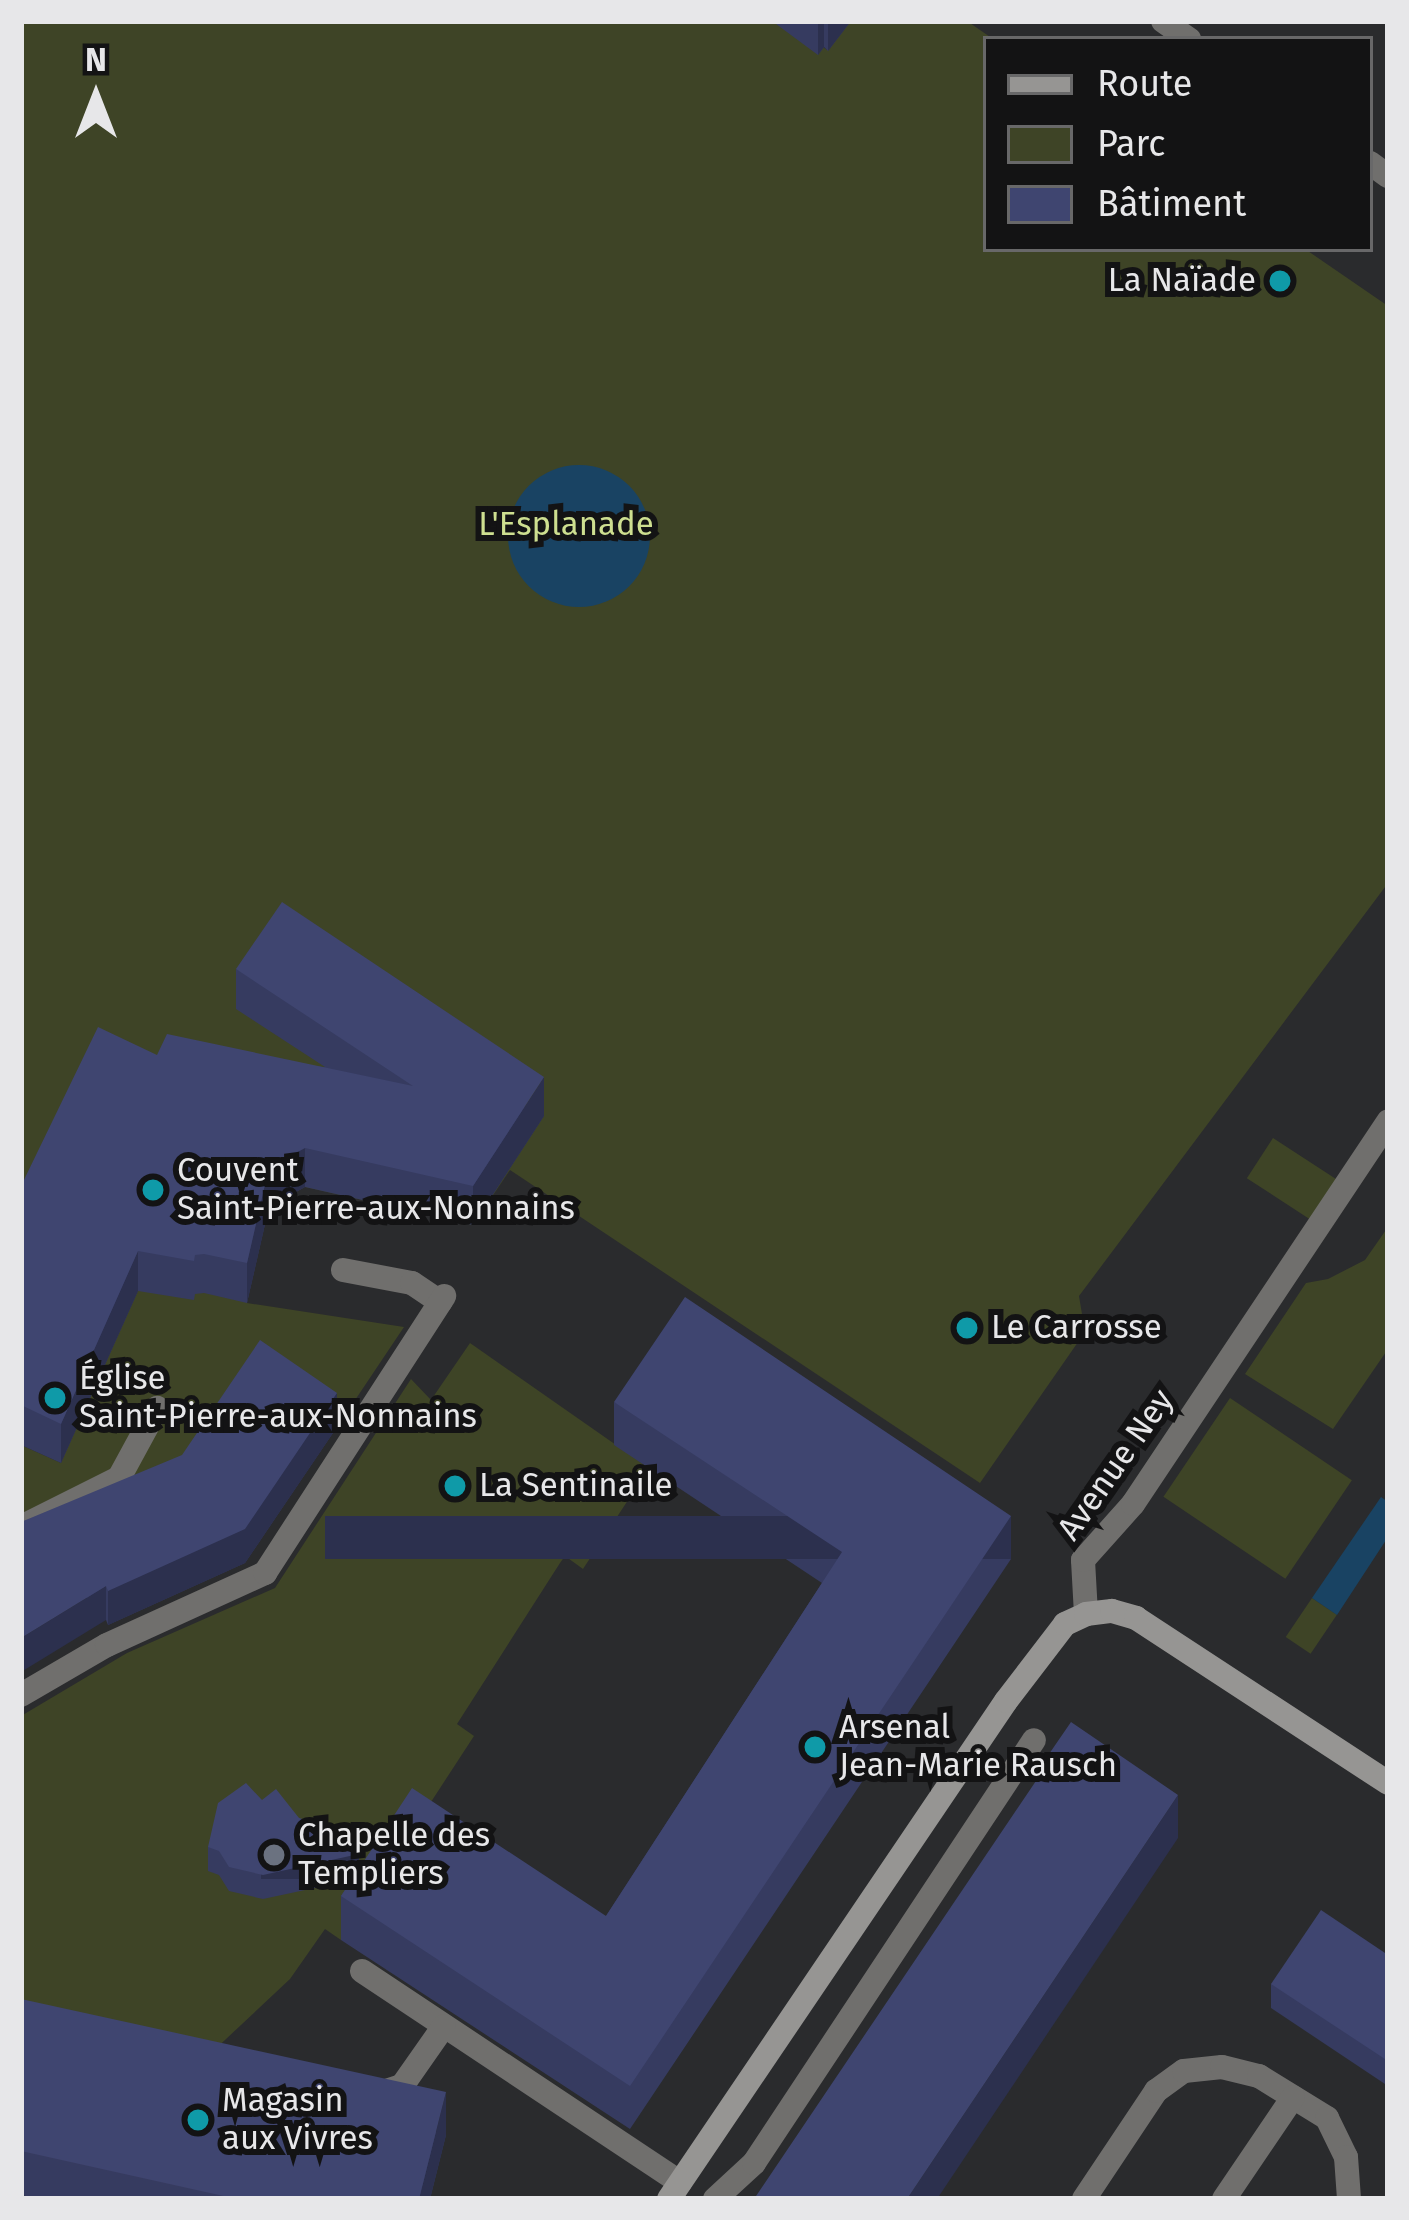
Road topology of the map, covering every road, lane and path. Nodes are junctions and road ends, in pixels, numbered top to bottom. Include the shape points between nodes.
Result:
1 (1388, 1121) edge
2 (343, 1270) dead end
3 (157, 1408) dead end
4 (21, 1527) edge
5 (1085, 1613) junction
6 (21, 1695) edge
7 (1034, 1740) dead end
8 (1388, 1783) edge
9 (362, 1971) dead end
10 (445, 2026) junction
11 (1293, 2097) junction
12 (362, 2098) edge
13 (675, 2191) edge
14 (716, 2199) edge
15 (1084, 2199) edge
16 (1224, 2199) edge
17 (1349, 2199) edge

1 - 5 street, Avenue Ney via 1132,1504 1083,1560
2 - 6 street via 412,1283 442,1299 265,1573 107,1645
3 - 4 street via 119,1478
5 - 8 street via 1136,1618
5 - 13 street via 1065,1624 1006,1701
7 - 14 street via 754,2163
9 - 10 street
10 - 12 street via 402,2086
10 - 13 street
11 - 15 street via 1234,2069 1184,2072 1156,2091
11 - 16 street
11 - 17 street via 1327,2118 1340,2137

